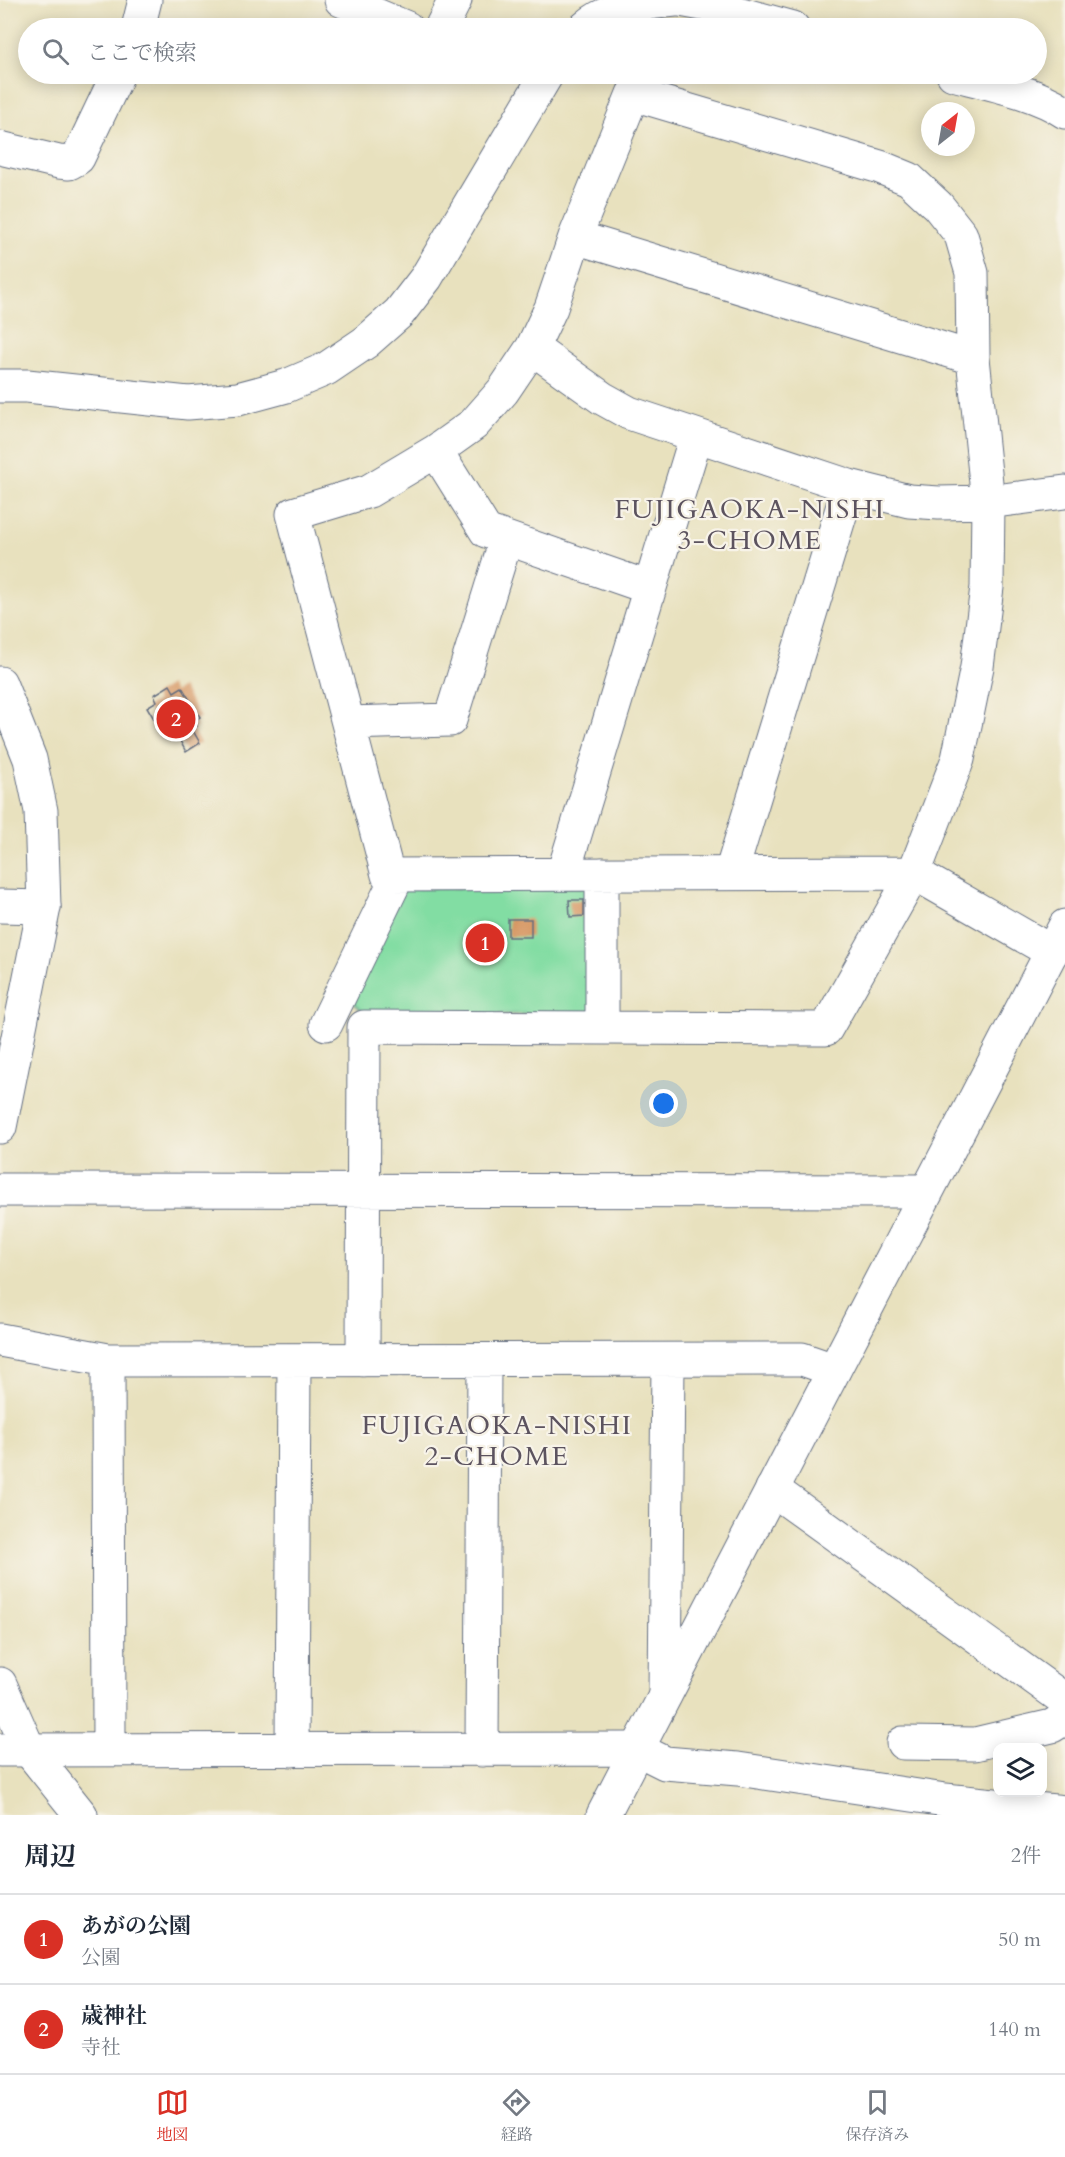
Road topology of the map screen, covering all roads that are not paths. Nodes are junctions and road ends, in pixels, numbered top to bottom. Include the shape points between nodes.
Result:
1 (145, 0) edge
2 (341, 0) edge
3 (455, 0) edge
4 (675, 0) edge
5 (680, 0) edge
6 (140, 18) edge
7 (383, 18) edge
8 (446, 18) edge
9 (600, 18) edge
10 (756, 18) edge
11 (113, 84) edge
12 (541, 84) edge
13 (990, 84) edge
14 (1065, 112) edge
15 (0, 147) edge
16 (575, 237) junction
17 (532, 348) junction
18 (974, 358) junction
19 (0, 386) edge
20 (696, 436) junction
21 (436, 451) junction
22 (849, 486) junction
23 (1065, 492) edge
24 (988, 502) junction
25 (506, 540) junction
26 (650, 588) junction
27 (0, 683) edge
28 (348, 723) junction
29 (731, 873) junction
30 (914, 873) junction
31 (563, 874) junction
32 (602, 874) junction
33 (398, 875) junction
34 (0, 906) edge
35 (44, 907) junction
36 (1059, 939) edge
37 (326, 1024) dead end
38 (602, 1028) junction
39 (6, 1064) edge
40 (0, 1127) edge
41 (0, 1190) edge
42 (363, 1190) junction
43 (926, 1191) junction
44 (0, 1340) edge
45 (108, 1360) junction
46 (294, 1360) junction
47 (363, 1360) junction
48 (484, 1360) junction
49 (668, 1360) junction
50 (834, 1370) junction
51 (772, 1489) junction
52 (0, 1684) edge
53 (665, 1695) junction
54 (1065, 1700) edge
55 (1065, 1718) edge
56 (903, 1743) dead end
57 (637, 1749) junction
58 (15, 1750) edge
59 (109, 1750) junction
60 (292, 1750) junction
61 (482, 1750) junction
62 (942, 1808) edge
63 (1065, 1812) edge
64 (81, 1815) edge
65 (603, 1815) edge

1 - 6 street
2 - 7 street
3 - 8 street
4 - 9 street via 619,9
5 - 10 street
11 - 15 street via 78,158 69,163 59,162
12 - 19 street via 426,278 399,313 326,369 286,386 238,399 188,403
13 - 14 street
16 - 17 street via 551,308
16 - 18 street
16 - 18 street via 633,94 880,167 909,179 938,206 961,236 972,273
17 - 20 street via 629,413
17 - 21 street via 503,391 474,424
18 - 24 street
20 - 22 street
20 - 26 street
21 - 25 street via 486,531
21 - 28 street via 369,490 293,514
22 - 24 street via 909,501
22 - 29 street
23 - 24 street
24 - 30 street via 987,587 977,667 958,759
25 - 26 street
25 - 28 street via 450,720
26 - 31 street
27 - 35 street via 30,759 41,811
28 - 33 street via 388,875
29 - 30 street
29 - 32 street
30 - 36 street
30 - 38 street via 826,1029
31 - 32 street
31 - 33 street
32 - 38 street
33 - 37 street
34 - 35 street
35 - 39 street
36 - 43 street
38 - 42 street via 364,1027
39 - 40 street
41 - 42 street
42 - 43 street
42 - 47 street
43 - 50 street
44 - 45 street
45 - 46 street
45 - 59 street
46 - 47 street
46 - 60 street
47 - 48 street
48 - 49 street
48 - 61 street
49 - 50 street via 802,1359
49 - 53 street
50 - 51 street
51 - 53 street
51 - 54 street
52 - 58 street
53 - 57 street
55 - 56 street via 1052,1726 975,1744
57 - 61 street
57 - 62 street via 665,1763 738,1769
57 - 65 street
58 - 59 street
58 - 64 street
59 - 60 street
60 - 61 street
62 - 63 street

